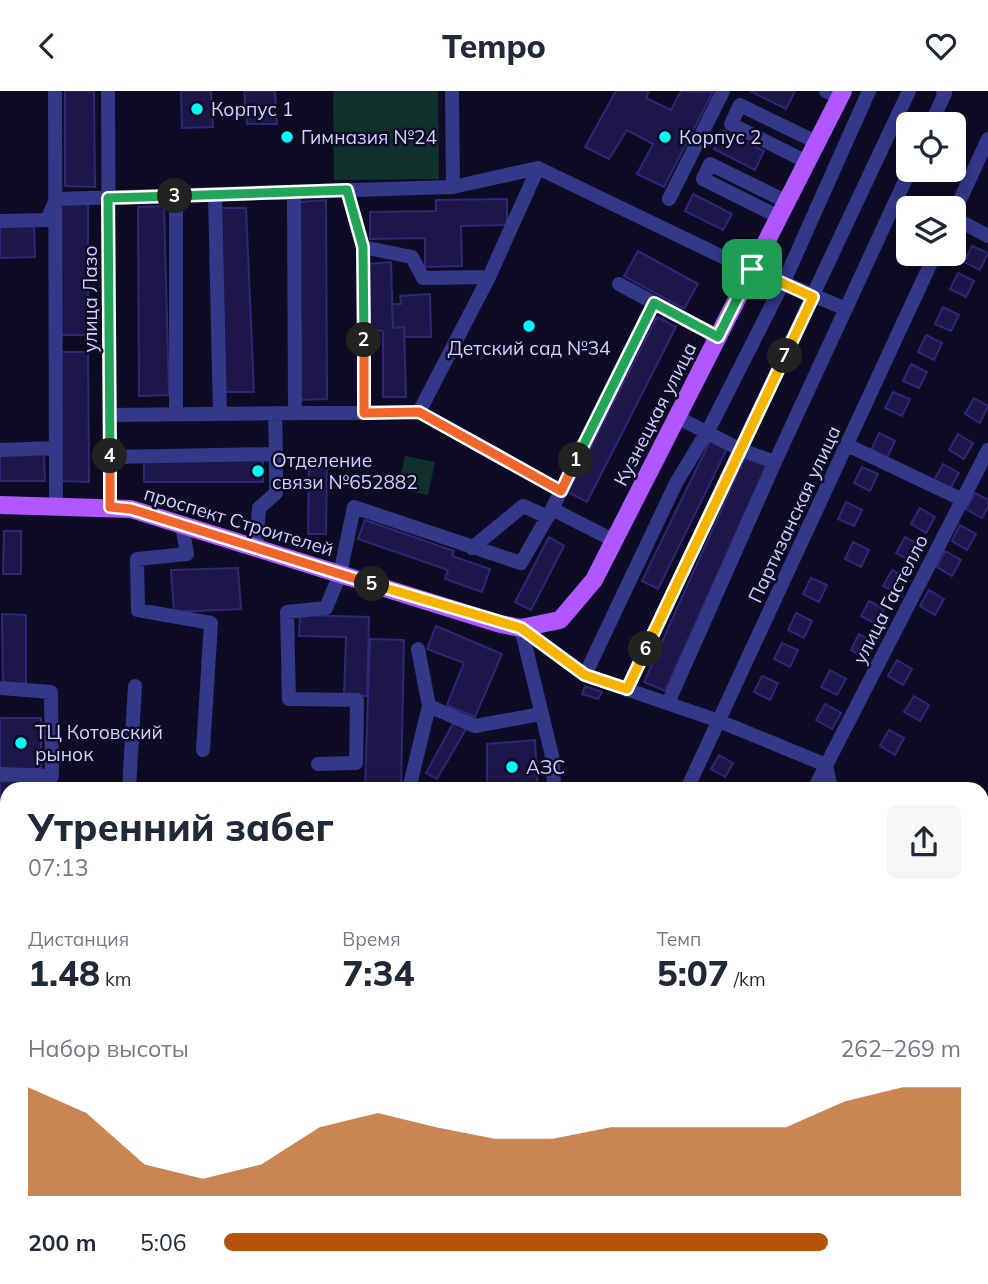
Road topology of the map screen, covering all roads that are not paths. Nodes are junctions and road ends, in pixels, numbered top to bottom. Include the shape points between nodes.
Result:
1 (55, 91) edge
2 (108, 91) edge
3 (452, 91) edge
4 (723, 91) edge
5 (869, 91) edge
6 (909, 91) edge
7 (943, 91) edge
8 (836, 93) edge
9 (936, 112) edge
10 (988, 139) edge
11 (817, 142) junction
12 (807, 162) junction
13 (538, 168) junction
14 (904, 182) edge
15 (453, 187) junction
16 (347, 190) junction
17 (294, 192) junction
18 (215, 195) junction
19 (176, 196) junction
20 (963, 196) edge
21 (108, 198) junction
22 (56, 199) junction
23 (669, 199) dead end
24 (783, 210) junction
25 (0, 221) edge
26 (966, 223) edge
27 (988, 236) edge
28 (363, 247) junction
29 (929, 266) edge
30 (752, 269) junction
31 (489, 277) junction
32 (619, 284) dead end
33 (782, 284) junction
34 (813, 297) junction
35 (654, 303) junction
36 (846, 309) junction
37 (718, 337) junction
38 (419, 412) junction
39 (295, 413) junction
40 (364, 413) junction
41 (176, 414) junction
42 (220, 414) junction
43 (275, 414) junction
44 (110, 415) junction
45 (677, 417) junction
46 (706, 433) junction
47 (847, 445) junction
48 (56, 449) junction
49 (0, 450) edge
50 (741, 450) junction
51 (988, 450) edge
52 (276, 454) junction
53 (110, 457) junction
54 (775, 461) junction
55 (561, 491) junction
56 (962, 500) junction
57 (0, 505) edge
58 (56, 506) junction
59 (110, 507) junction
60 (550, 513) junction
61 (182, 525) junction
62 (615, 541) junction
63 (256, 548) junction
64 (472, 548) junction
65 (340, 574) junction
66 (500, 624) joint
67 (521, 628) junction
68 (418, 649) dead end
69 (585, 675) junction
70 (135, 686) dead end
71 (0, 688) edge
72 (627, 689) junction
73 (668, 703) junction
74 (429, 706) junction
75 (541, 714) junction
76 (719, 720) junction
77 (202, 750) dead end
78 (317, 764) dead end
79 (826, 765) junction
80 (0, 774) edge
81 (129, 782) edge
82 (411, 782) edge
83 (554, 782) edge
84 (690, 782) edge
85 (818, 782) edge
86 (830, 782) edge

1 - 22 street
2 - 21 street, улица Лазо
3 - 15 street
4 - 23 street
5 - 33 street
6 - 34 street
7 - 9 street
8 - 11 main road, Кузнецкая улица
10 - 20 street
11 - 12 main road, Кузнецкая улица
11 - 12 street via 740,106 731,124
12 - 24 main road, Кузнецкая улица
13 - 15 street
13 - 30 street
13 - 31 street
14 - 36 street
15 - 16 street
16 - 17 street
16 - 28 street
17 - 18 street
17 - 39 street
18 - 19 street
18 - 42 street
19 - 21 street
19 - 41 street
21 - 22 street
21 - 44 street, улица Лазо
22 - 25 street via 47,220
22 - 48 street
24 - 24 street via 710,164 703,179
24 - 30 main road, Кузнецкая улица
26 - 27 street
28 - 31 street via 412,257 423,278
28 - 40 street
29 - 47 street, Партизанская улица
30 - 33 street
30 - 37 main road, Кузнецкая улица
31 - 38 street
32 - 35 street
33 - 34 street
33 - 46 street
34 - 36 street
34 - 50 street
35 - 37 street
35 - 55 street
36 - 54 street
37 - 45 main road, Кузнецкая улица
38 - 40 street
38 - 55 street
39 - 40 street
39 - 43 street
41 - 42 street
41 - 44 street
42 - 43 street
43 - 52 street
44 - 53 street, улица Лазо
45 - 46 street
45 - 62 main road, Кузнецкая улица
46 - 50 street
46 - 69 street via 676,483
47 - 56 street
47 - 76 street, Партизанская улица
48 - 49 street
48 - 58 street
50 - 54 street
50 - 72 street
51 - 56 street, улица Гастелло
52 - 53 street
52 - 63 street via 276,493 259,508
53 - 59 street, улица Лазо
54 - 73 street
55 - 60 street
56 - 79 street, улица Гастелло
57 - 58 main road, проспект Строителей
58 - 59 main road, проспект Строителей
59 - 61 main road, проспект Строителей
60 - 62 street
60 - 64 street via 523,506
60 - 64 street via 521,563
61 - 63 main road, проспект Строителей
61 - 77 street via 187,554 137,559 138,610 211,623
62 - 67 main road, Кузнецкая улица via 594,580 561,620
63 - 65 main road, проспект Строителей
64 - 65 street via 354,507
65 - 66 main road, проспект Строителей
65 - 78 street via 326,608 287,612 289,699 357,700 356,763
66 - 67 main road, Кузнецкая улица
67 - 69 street
67 - 75 street
68 - 74 street
69 - 72 street
70 - 81 street
71 - 80 street via 51,692 52,776
72 - 73 street
73 - 76 street
74 - 75 street via 475,726
74 - 82 street
75 - 83 street
76 - 79 street
76 - 84 street, Партизанская улица
79 - 85 street, улица Гастелло
79 - 86 street

